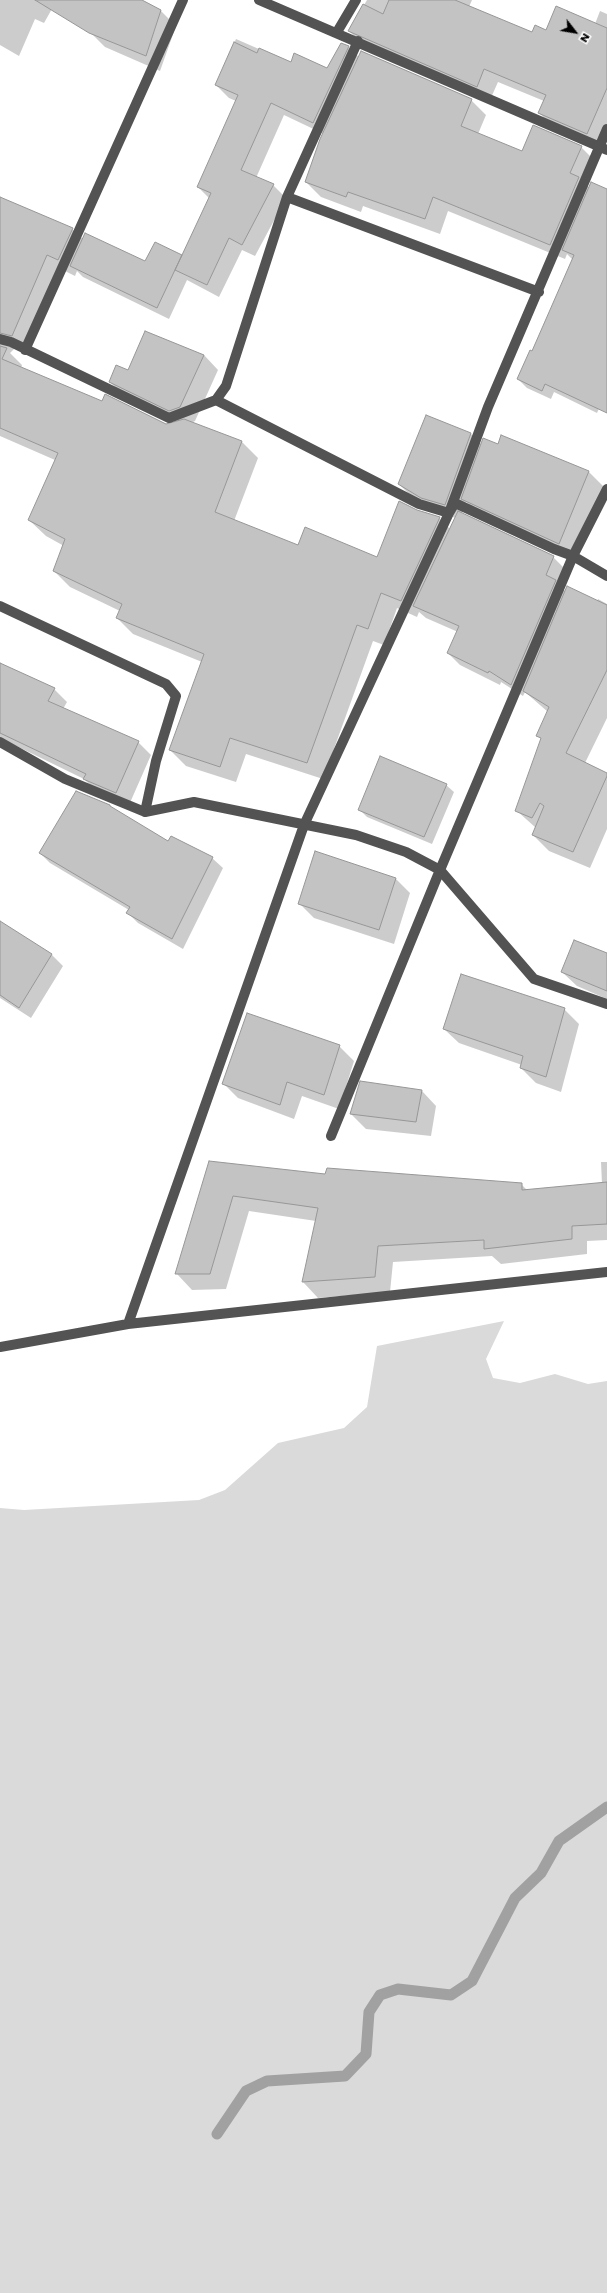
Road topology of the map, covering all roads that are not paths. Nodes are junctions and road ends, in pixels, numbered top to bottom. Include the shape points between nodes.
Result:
1 (183, 0) edge
2 (259, 0) edge
3 (356, 0) edge
4 (337, 32) junction
5 (358, 41) junction
6 (607, 129) edge
7 (603, 149) edge
8 (287, 197) junction
9 (539, 292) junction
10 (0, 339) edge
11 (25, 350) junction
12 (216, 400) junction
13 (607, 489) edge
14 (449, 513) junction
15 (573, 556) junction
16 (607, 576) edge
17 (0, 606) edge
18 (0, 742) edge
19 (145, 812) junction
20 (304, 825) junction
21 (440, 870) junction
22 (607, 1004) edge
23 (331, 1136) dead end
24 (607, 1272) edge
25 (128, 1324) junction
26 (0, 1347) edge

1 - 11 street
2 - 4 street
3 - 4 street
4 - 5 street
5 - 7 street
5 - 8 street
6 - 7 street
7 - 9 street
8 - 9 street
8 - 12 street via 226,386
9 - 14 street via 488,407
10 - 11 street
11 - 12 street via 169,418
12 - 14 street via 395,493 418,504
13 - 15 street
14 - 15 street via 456,503
14 - 20 street
15 - 16 street
15 - 21 street
17 - 19 street via 166,684 176,696 156,760
18 - 19 street via 65,779
19 - 20 street via 194,802
20 - 21 street via 356,835 406,852
20 - 25 street
21 - 22 street via 534,979
21 - 23 street
24 - 25 street
25 - 26 street

